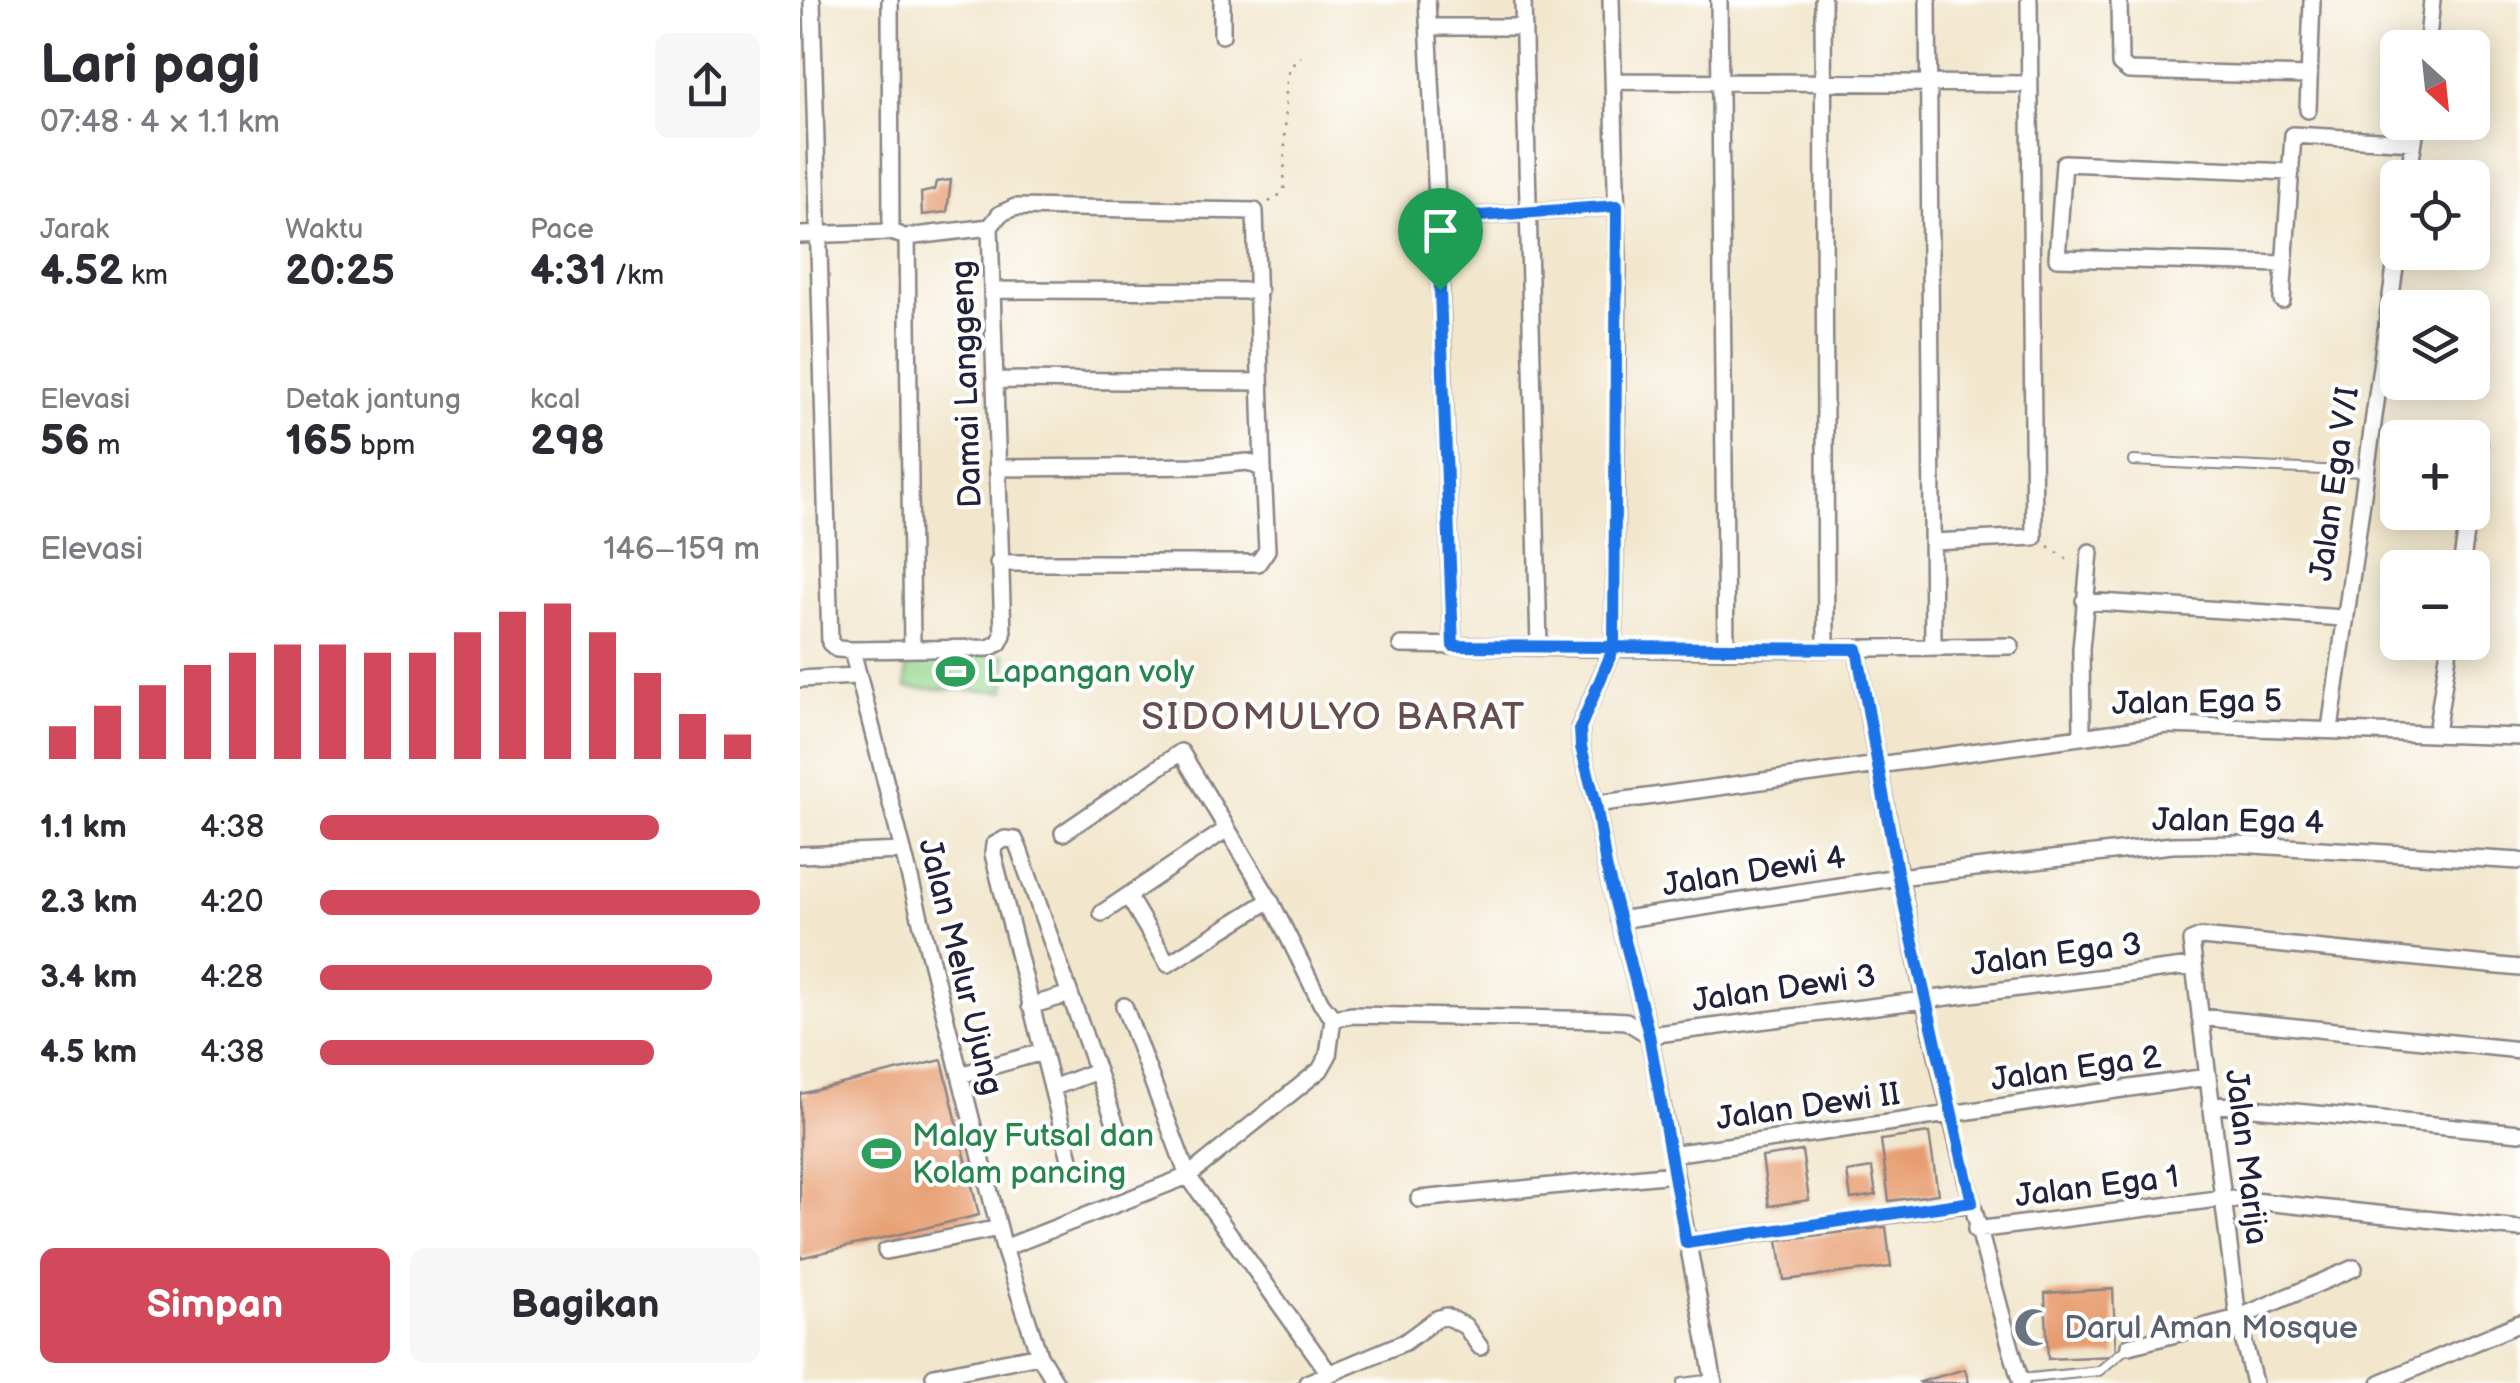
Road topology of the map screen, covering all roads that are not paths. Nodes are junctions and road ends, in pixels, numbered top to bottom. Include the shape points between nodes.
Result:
1 (812, 0) edge
2 (890, 0) edge
3 (1222, 0) edge
4 (1427, 0) edge
5 (1523, 0) edge
6 (1611, 0) edge
7 (1719, 0) edge
8 (1823, 0) edge
9 (1928, 0) edge
10 (2029, 0) edge
11 (2119, 0) edge
12 (2312, 0) edge
13 (2432, 0) edge
14 (1429, 27) junction
15 (1524, 27) junction
16 (2429, 30) edge
17 (1222, 35) dead end
18 (2308, 76) junction
19 (1613, 81) junction
20 (1720, 82) junction
21 (1822, 82) junction
22 (1929, 84) junction
23 (2030, 84) junction
24 (2308, 110) dead end
25 (2414, 142) joint
26 (2411, 160) edge
27 (2290, 172) junction
28 (1617, 206) junction
29 (1527, 212) junction
30 (1438, 219) junction
31 (990, 227) junction
32 (820, 234) junction
33 (800, 235) edge
34 (899, 235) junction
35 (2284, 264) junction
36 (2394, 270) edge
37 (992, 290) junction
38 (1259, 291) junction
39 (2282, 300) dead end
40 (995, 380) junction
41 (1260, 382) junction
42 (2133, 461) dead end
43 (998, 468) junction
44 (1263, 469) junction
45 (2364, 472) junction
46 (1933, 542) junction
47 (2090, 552) dead end
48 (998, 563) junction
49 (2084, 601) junction
50 (2344, 618) junction
51 (1402, 645) dead end
52 (912, 646) junction
53 (1453, 646) junction
54 (1933, 646) junction
55 (2011, 646) dead end
56 (1539, 647) junction
57 (1614, 647) junction
58 (1826, 648) junction
59 (1857, 649) junction
60 (852, 650) junction
61 (1726, 650) junction
62 (2447, 660) edge
63 (856, 676) junction
64 (800, 680) edge
65 (2330, 730) junction
66 (2436, 734) junction
67 (2082, 735) junction
68 (2520, 737) edge
69 (1877, 766) junction
70 (1596, 804) junction
71 (1227, 829) junction
72 (1063, 832) dead end
73 (902, 851) junction
74 (800, 855) edge
75 (2520, 861) edge
76 (1898, 877) junction
77 (1128, 896) junction
78 (1270, 900) junction
79 (1102, 913) dead end
80 (1619, 920) junction
81 (2192, 966) junction
82 (2520, 968) edge
83 (1070, 994) junction
84 (1926, 998) junction
85 (1030, 1006) junction
86 (1124, 1006) dead end
87 (2200, 1017) junction
88 (1333, 1018) junction
89 (1649, 1035) junction
90 (2520, 1050) edge
91 (1042, 1052) junction
92 (1097, 1071) junction
93 (960, 1076) junction
94 (2207, 1077) junction
95 (1052, 1088) junction
96 (2210, 1104) junction
97 (1952, 1115) junction
98 (1118, 1131) dead end
99 (2520, 1133) edge
100 (1671, 1154) junction
101 (1070, 1160) dead end
102 (1674, 1174) junction
103 (1188, 1176) junction
104 (2225, 1198) junction
105 (1419, 1199) dead end
106 (1972, 1202) junction
107 (999, 1228) junction
108 (2520, 1229) edge
109 (1976, 1230) junction
110 (1686, 1243) junction
111 (1004, 1248) junction
112 (886, 1251) dead end
113 (2354, 1268) dead end
114 (2238, 1318) junction
115 (2520, 1323) edge
116 (2129, 1346) joint
117 (1480, 1347) dead end
118 (1039, 1356) junction
119 (1329, 1373) junction
120 (934, 1376) dead end
121 (2060, 1379) edge
122 (1714, 1381) edge
123 (2020, 1381) edge
124 (1056, 1383) edge
125 (1307, 1383) edge
126 (1682, 1383) edge
127 (2254, 1383) edge
128 (2380, 1383) edge

1 - 32 street
2 - 34 street
3 - 17 street
4 - 14 street
5 - 15 street
6 - 19 street
7 - 20 street
8 - 21 street
9 - 22 street
10 - 23 street
11 - 18 street via 2120,64 2130,71
12 - 18 street
13 - 16 street
14 - 15 street
14 - 30 street
15 - 29 street
18 - 24 street
19 - 20 street
19 - 28 street
20 - 21 street
20 - 61 street
21 - 22 street
21 - 58 street
22 - 23 street
22 - 46 street
23 - 46 street via 2034,537
25 - 26 street
25 - 27 street via 2293,134
27 - 35 street
27 - 35 street via 2064,163 2058,258
28 - 29 street
28 - 57 street
29 - 30 street
29 - 56 street
30 - 53 street
31 - 34 street, Damai Langgeng
31 - 37 street, Damai Langgeng
31 - 38 street via 1015,207 1255,211
32 - 33 street
32 - 34 street
32 - 60 street via 830,643
34 - 52 street, Damai Langgeng
35 - 39 street
36 - 45 street, Jalan Ega V/I
37 - 38 street
37 - 40 street, Damai Langgeng
38 - 41 street
40 - 41 street
40 - 43 street, Damai Langgeng
41 - 44 street
42 - 45 lane
43 - 44 street via 1248,462
43 - 48 street, Damai Langgeng
44 - 48 street via 1267,550 1258,563
45 - 50 street, Jalan Ega V/I
46 - 54 street
47 - 49 street
48 - 52 street, Damai Langgeng via 999,644
49 - 50 street
49 - 67 street
50 - 65 street, Jalan Ega V/I
51 - 53 street
52 - 60 street, Damai Langgeng
53 - 56 street
54 - 55 street
54 - 59 street
56 - 57 street
57 - 61 street
57 - 70 street via 1580,728
58 - 59 street
58 - 61 street
59 - 69 street
60 - 63 street, Jalan Melur Ujung
62 - 66 street
63 - 64 street
63 - 73 street, Jalan Melur Ujung
65 - 66 street, Jalan Ega 5
65 - 67 street, Jalan Ega 5 via 2194,724
66 - 68 street, Jalan Ega 5
67 - 69 street, Jalan Ega 5
69 - 70 street, Jalan Ega 5
69 - 76 street
70 - 80 street
71 - 72 street via 1181,752
71 - 77 street
71 - 78 street
73 - 74 street
73 - 93 street, Jalan Melur Ujung
75 - 76 street, Jalan Ega 4 via 2204,843
76 - 80 street, Jalan Dewi 4
76 - 84 street
77 - 78 street via 1168,964
77 - 79 street
78 - 88 street
80 - 89 street
81 - 82 street, Jalan Marija via 2194,938
81 - 84 street, Jalan Ega 3
81 - 87 street, Jalan Marija
83 - 85 street
83 - 85 street via 1020,849 1005,839 993,854
83 - 92 street
84 - 89 street, Jalan Dewi 3
84 - 97 street
85 - 91 street
86 - 103 street
87 - 90 street
87 - 94 street, Jalan Marija
88 - 89 street via 1610,1020
88 - 103 street via 1320,1070
89 - 100 street
91 - 93 street
91 - 95 street
92 - 95 street
92 - 98 street
93 - 107 street, Jalan Melur Ujung
94 - 96 street, Jalan Marija
94 - 97 street, Jalan Ega 2
95 - 101 street
96 - 99 street
96 - 104 street, Jalan Marija
97 - 100 street, Jalan Dewi II
97 - 106 street
100 - 102 street
102 - 105 street
102 - 110 street
103 - 111 street
103 - 119 street
104 - 108 street, Jalan Ega 1
104 - 109 street, Jalan Ega 1
104 - 114 street, Jalan Marija
106 - 109 street
106 - 110 street
107 - 111 street, Jalan Melur Ujung
107 - 112 street
109 - 123 street
110 - 122 street
111 - 118 street, Jalan Melur Ujung
113 - 114 street
114 - 116 street
114 - 127 street, Jalan Marija
115 - 128 street
116 - 121 lane via 2099,1371
117 - 119 street via 1465,1326 1446,1316 1405,1342
118 - 120 street
118 - 124 street, Jalan Melur Ujung
119 - 125 street
121 - 123 lane
122 - 126 lane

